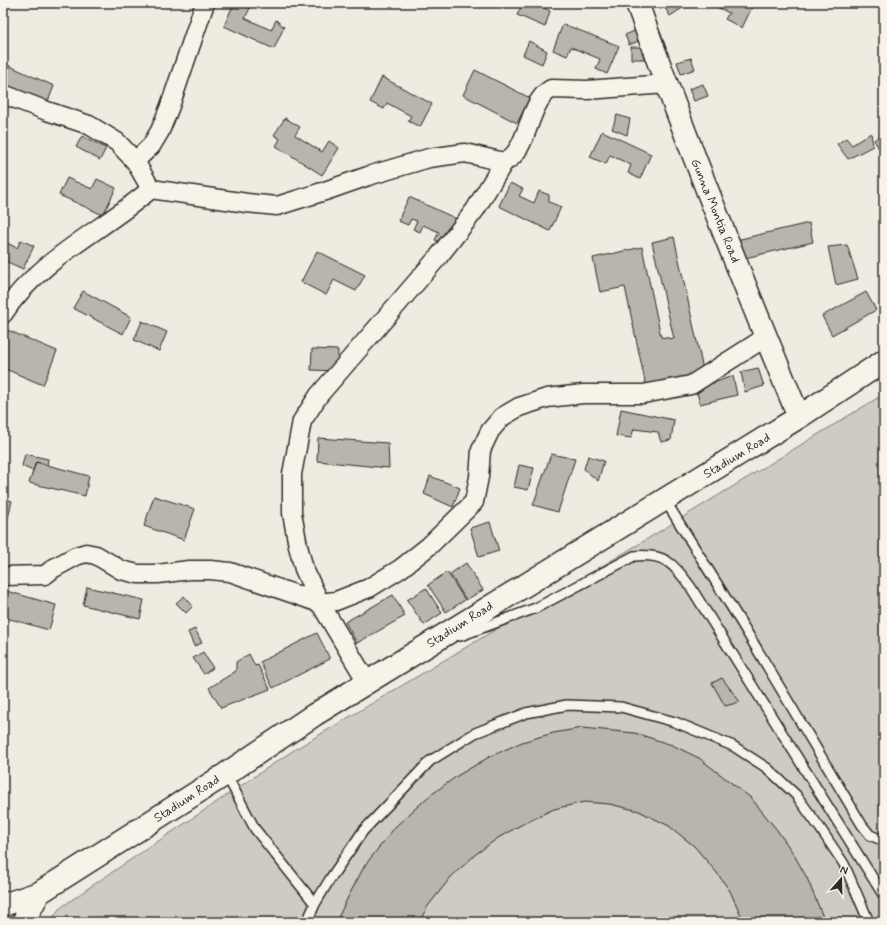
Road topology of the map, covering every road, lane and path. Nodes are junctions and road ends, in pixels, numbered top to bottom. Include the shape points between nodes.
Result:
1 (205, 3) edge
2 (637, 3) edge
3 (666, 84) junction
4 (3, 94) edge
5 (135, 161) junction
6 (504, 162) junction
7 (151, 188) junction
8 (3, 314) edge
9 (766, 337) junction
10 (884, 361) edge
11 (799, 417) junction
12 (665, 500) junction
13 (3, 576) edge
14 (320, 603) junction
15 (419, 650) junction
16 (367, 682) junction
17 (226, 774) junction
18 (884, 841) edge
19 (39, 893) junction
20 (884, 896) edge
21 (315, 904) junction
22 (3, 905) edge
23 (23, 922) edge
24 (307, 922) edge
25 (868, 922) edge

1 - 5 street via 160,131 151,146
2 - 3 main road, Gunna Montia Road
3 - 6 street via 588,90 551,89 541,97 521,145 509,160
3 - 9 main road, Gunna Montia Road
4 - 5 street via 89,125 117,142
5 - 7 street
6 - 7 street via 465,153 429,158 277,206 247,204
6 - 14 street via 475,210 439,256 319,395 302,421 292,474 292,513 304,569
7 - 8 street via 24,286
9 - 11 main road, Gunna Montia Road
9 - 14 street via 691,385 643,394 583,394 547,398 520,407 502,417 490,431 481,450 474,502 451,526 400,569 370,588 336,601
10 - 11 main road, Stadium Road
11 - 12 main road, Stadium Road
12 - 15 main road, Stadium Road
12 - 18 lane via 862,824 870,835
13 - 14 street via 45,575 76,556 86,553 96,555 121,570 138,574 189,570 230,572
14 - 16 street
15 - 16 main road, Stadium Road
15 - 20 lane via 536,608 634,556 647,554 667,560 676,566 690,586
16 - 17 main road, Stadium Road
17 - 19 main road, Stadium Road
17 - 21 lane via 255,829
19 - 22 main road, Stadium Road
19 - 23 main road, Stadium Road
21 - 24 lane
21 - 25 lane via 363,831 430,761 475,734 526,713 567,705 621,707 675,722 733,746 767,768 796,795 844,864

